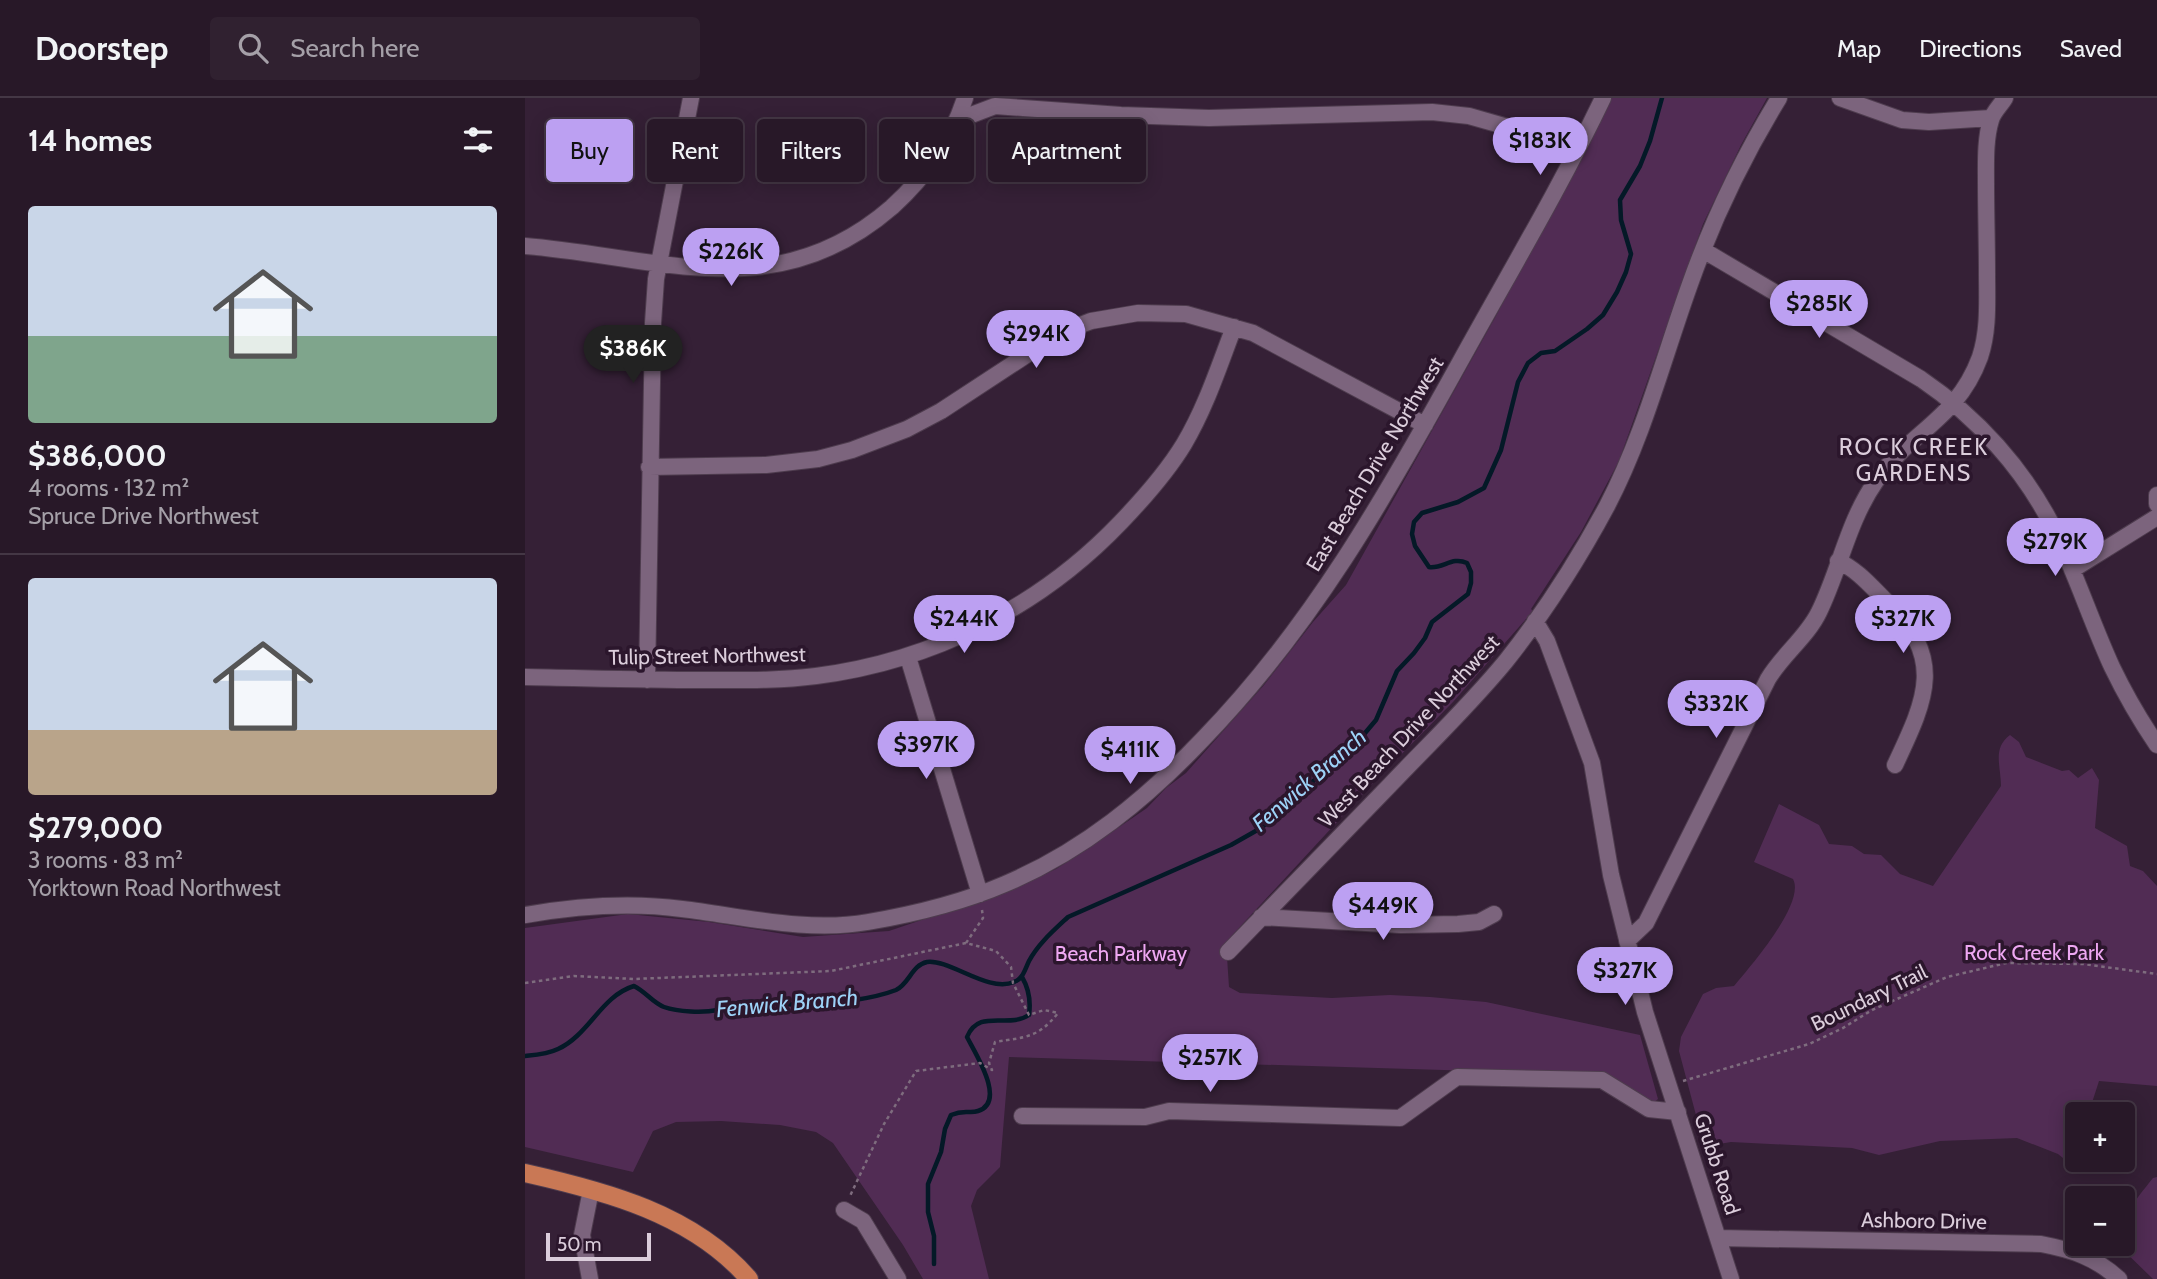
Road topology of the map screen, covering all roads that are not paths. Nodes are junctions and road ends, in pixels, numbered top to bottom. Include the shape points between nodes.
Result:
1 (691, 98) edge
2 (965, 98) edge
3 (1603, 98) edge
4 (1779, 98) edge
5 (1840, 98) edge
6 (2005, 98) edge
7 (992, 102) edge
8 (1991, 118) junction
9 (958, 119) edge
10 (960, 119) edge
11 (1578, 147) junction
12 (917, 182) edge
13 (525, 246) edge
14 (1703, 250) junction
15 (660, 263) junction
16 (1234, 327) junction
17 (1954, 404) junction
18 (1425, 425) junction
19 (649, 467) junction
20 (2157, 495) edge
21 (2157, 504) edge
22 (2157, 517) edge
23 (1838, 561) junction
24 (2072, 570) junction
25 (1535, 621) junction
26 (908, 657) junction
27 (525, 677) edge
28 (647, 680) junction
29 (2157, 745) edge
30 (1895, 765) dead end
31 (980, 894) junction
32 (1494, 914) dead end
33 (525, 915) edge
34 (1261, 917) junction
35 (1627, 941) junction
36 (1228, 952) dead end
37 (1678, 1112) junction
38 (1022, 1116) dead end
39 (525, 1173) edge
40 (590, 1190) junction
41 (844, 1210) road end
42 (1718, 1238) junction
43 (590, 1279) edge
44 (749, 1279) edge
45 (898, 1279) edge
46 (1731, 1279) edge
47 (2119, 1279) edge

1 - 15 street
2 - 9 street
3 - 11 street, East Beach Drive Northwest
4 - 14 street, West Beach Drive Northwest via 1741,166
5 - 8 street via 1902,120
6 - 8 street
7 - 10 street
7 - 11 street via 1209,118 1432,112 1469,116
8 - 17 street via 1986,167 1986,328 1975,369
11 - 18 street, East Beach Drive Northwest
12 - 15 street via 876,220 836,244 797,259 749,269
13 - 15 street
14 - 17 street via 1921,379
14 - 25 street, West Beach Drive Northwest via 1651,405 1620,479 1585,545
15 - 19 street via 653,323
16 - 18 street via 1275,344
16 - 19 street via 1167,312 1091,321 1049,339 933,416 852,450 775,465
16 - 26 street, Tulip Street Northwest via 1185,442 1111,533 1066,574 1019,605 956,639
17 - 23 street via 1875,481
17 - 24 street via 2019,473 2049,520
18 - 31 street, East Beach Drive Northwest via 1320,597 1271,663 1207,735 1114,821 1053,860
19 - 28 street
20 - 21 street
22 - 24 street
23 - 30 street via 1899,613 1922,652 1925,676 1920,707
23 - 35 street via 1820,611 1768,679 1646,923
24 - 29 street via 2116,674
25 - 34 street, West Beach Drive Northwest via 1474,698
25 - 35 street, Grubb Road via 1547,641 1592,763
26 - 28 street, Tulip Street Northwest via 857,670 793,678
26 - 31 street
27 - 28 street, Tulip Street Northwest
31 - 33 street, East Beach Drive Northwest via 852,924 770,922 623,904
32 - 34 street via 1479,922 1401,925
34 - 36 street, West Beach Drive Northwest
35 - 37 street, Grubb Road
37 - 38 street via 1649,1109 1602,1080 1457,1077 1400,1118 1169,1111 1145,1117
37 - 42 street, Grubb Road
39 - 40 main road
40 - 43 street via 582,1235
40 - 44 main road via 659,1213 710,1243
41 - 45 street via 863,1221
42 - 46 street, Grubb Road
42 - 47 street, Ashboro Drive via 2041,1244 2073,1250

